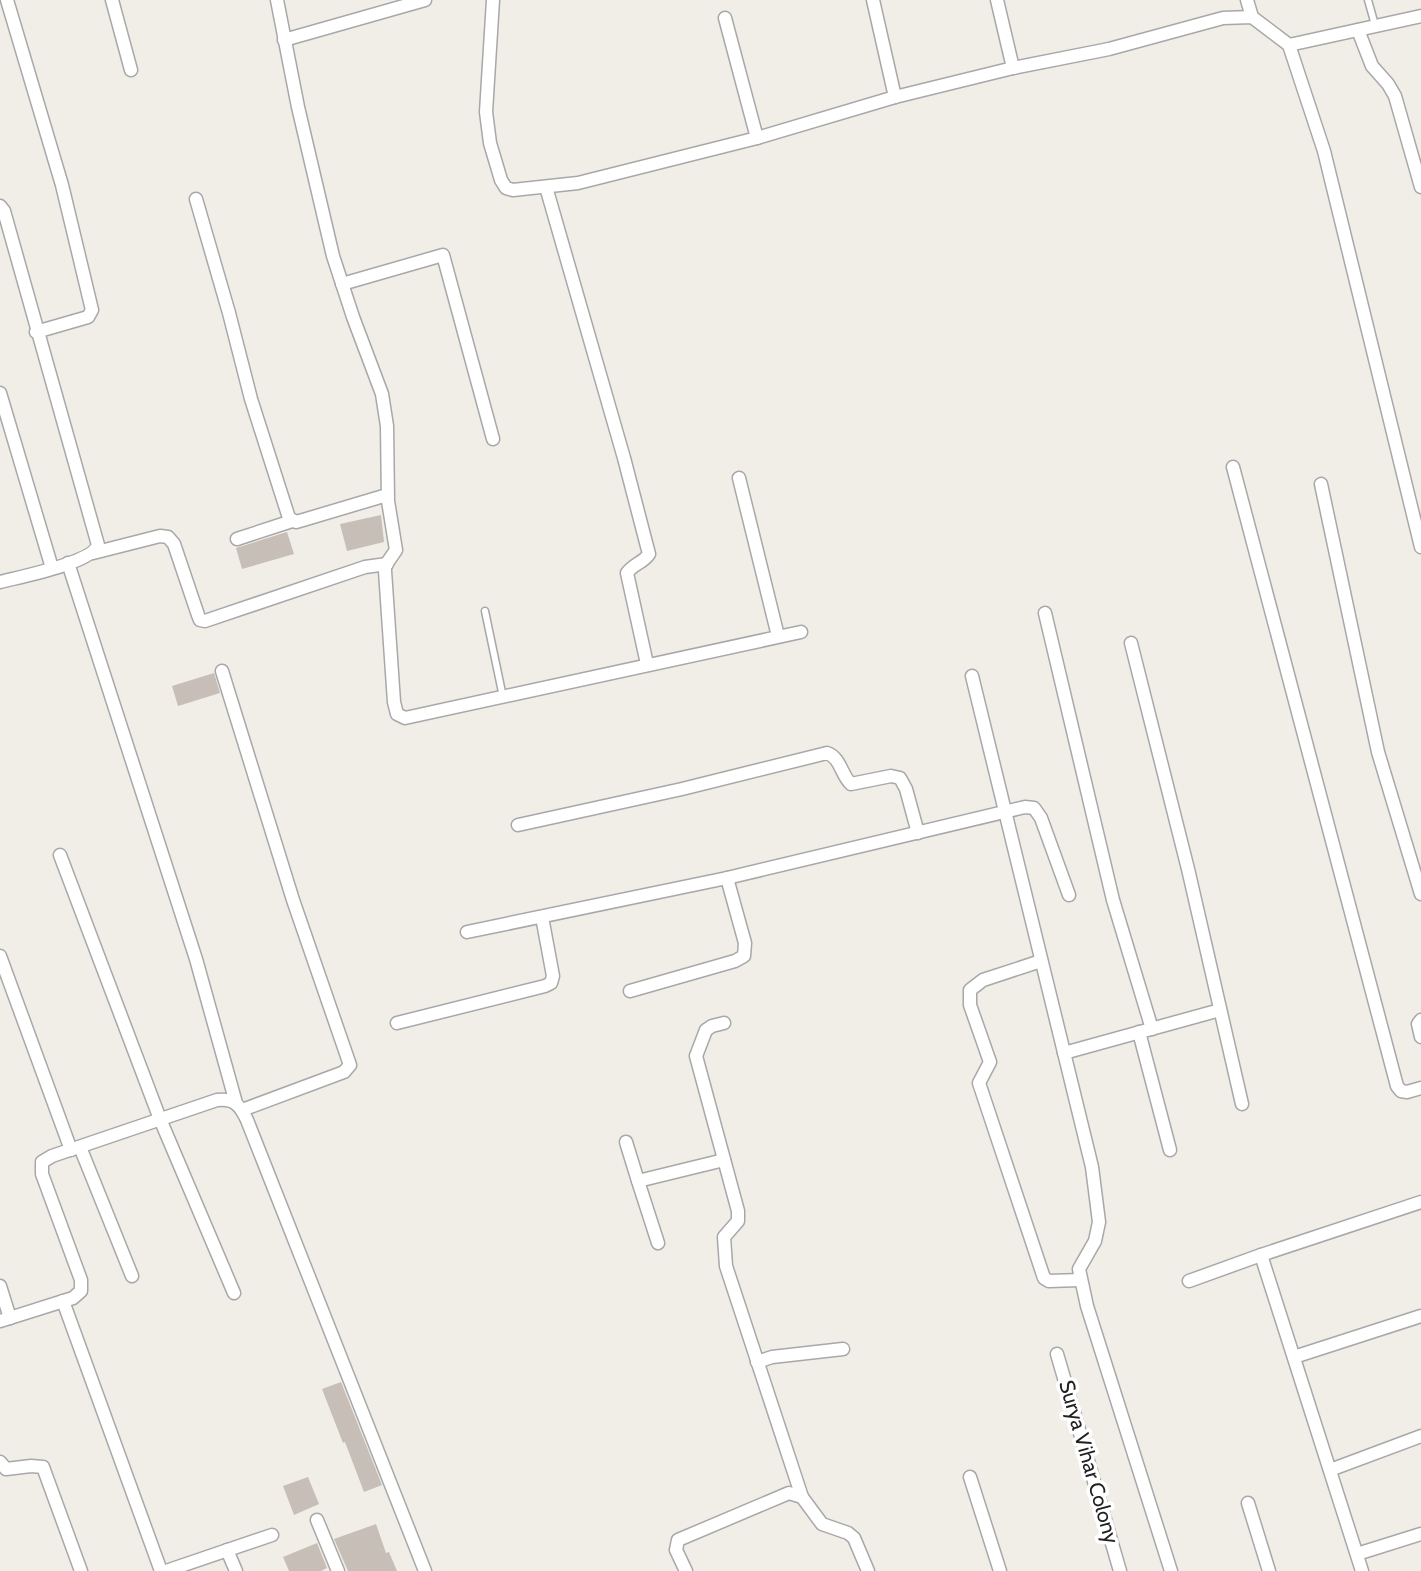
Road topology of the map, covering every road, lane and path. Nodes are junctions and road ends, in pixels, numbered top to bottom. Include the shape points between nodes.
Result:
1 (7, 0) edge
2 (112, 0) edge
3 (277, 0) edge
4 (425, 0) edge
5 (493, 0) edge
6 (873, 0) edge
7 (997, 0) edge
8 (1247, 0) edge
9 (1368, 0) edge
10 (1421, 16) edge
11 (1252, 17) junction
12 (725, 18) dead end
13 (1375, 26) junction
14 (1358, 30) junction
15 (285, 40) junction
16 (1289, 45) junction
17 (1013, 68) junction
18 (131, 70) dead end
19 (895, 97) junction
20 (757, 138) junction
21 (546, 187) junction
22 (1421, 187) edge
23 (195, 199) dead end
24 (0, 206) edge
25 (342, 284) junction
26 (36, 332) junction
27 (0, 393) edge
28 (493, 439) dead end
29 (1233, 467) dead end
30 (739, 478) dead end
31 (1321, 484) dead end
32 (387, 495) junction
33 (292, 521) junction
34 (237, 539) dead end
35 (1421, 547) edge
36 (93, 553) junction
37 (68, 563) junction
38 (387, 564) junction
39 (52, 568) junction
40 (0, 582) edge
41 (485, 611) dead end
42 (1045, 613) dead end
43 (801, 632) dead end
44 (778, 636) junction
45 (1131, 643) dead end
46 (647, 664) junction
47 (222, 670) dead end
48 (972, 676) dead end
49 (503, 697) junction
50 (1005, 812) junction
51 (518, 825) dead end
52 (918, 833) junction
53 (60, 855) dead end
54 (727, 878) junction
55 (1421, 894) edge
56 (1069, 895) dead end
57 (542, 917) junction
58 (467, 932) dead end
59 (0, 956) edge
60 (1041, 961) junction
61 (631, 991) dead end
62 (1220, 1010) junction
63 (1421, 1020) edge
64 (397, 1023) dead end
65 (724, 1023) dead end
66 (1146, 1031) junction
67 (1421, 1037) edge
68 (1064, 1053) junction
69 (1421, 1088) edge
70 (1242, 1104) dead end
71 (239, 1107) junction
72 (160, 1119) junction
73 (626, 1142) dead end
74 (76, 1148) junction
75 (1170, 1150) dead end
76 (724, 1160) junction
77 (638, 1181) junction
78 (1421, 1202) edge
79 (658, 1242) dead end
80 (1261, 1255) junction
81 (132, 1276) dead end
82 (1080, 1280) junction
83 (1189, 1282) dead end
84 (0, 1286) edge
85 (234, 1293) dead end
86 (63, 1301) junction
87 (1421, 1316) edge
88 (5, 1320) edge
89 (843, 1349) dead end
90 (1057, 1354) dead end
91 (1294, 1357) junction
92 (757, 1362) junction
93 (1421, 1436) edge
94 (0, 1462) edge
95 (1330, 1470) junction
96 (970, 1478) dead end
97 (802, 1497) junction
98 (1248, 1503) dead end
99 (317, 1520) dead end
100 (1421, 1534) edge
101 (272, 1535) dead end
102 (227, 1550) junction
103 (1357, 1554) junction
104 (81, 1571) edge
105 (163, 1571) edge
106 (236, 1571) edge
107 (338, 1571) edge
108 (425, 1571) edge
109 (685, 1571) edge
110 (868, 1571) edge
111 (1000, 1571) edge
112 (1120, 1571) edge
113 (1171, 1571) edge
114 (1269, 1571) edge
115 (1362, 1571) edge

1 - 26 street via 62,186 92,310 88,317
2 - 18 street
3 - 15 street
4 - 15 street
5 - 21 street via 486,104 490,143 506,188
6 - 19 street
7 - 17 street
8 - 11 street
9 - 13 lane
10 - 13 street
11 - 16 street
11 - 17 street via 1223,18 1109,49
12 - 20 street
13 - 14 street
14 - 16 street
14 - 22 street via 1372,66 1395,96
15 - 25 street
16 - 35 street via 1324,151
17 - 19 street
19 - 20 street
20 - 21 street
21 - 46 street via 649,554 627,573
23 - 33 street via 247,387
24 - 26 street
25 - 28 street via 443,255
25 - 32 street via 382,394
26 - 36 street via 97,542
27 - 39 street
29 - 69 street via 1397,1086 1407,1092
30 - 44 street
31 - 55 street via 1378,752
32 - 33 street
32 - 38 street via 396,550
33 - 34 street
36 - 37 street
36 - 38 street via 168,537 200,620 205,621 365,567
37 - 39 street
37 - 71 street
38 - 49 street via 397,714 405,718
39 - 40 street
41 - 49 lane
42 - 66 street
43 - 44 street
44 - 46 street
45 - 62 street
46 - 49 street
47 - 71 street via 350,1065 348,1070
48 - 50 street
50 - 52 street
50 - 56 street via 1025,807 1037,811
50 - 60 street
51 - 52 street via 827,753 837,759 851,784 900,778
52 - 54 street
53 - 72 street
54 - 57 street
54 - 61 street via 745,943 744,956
57 - 58 street
57 - 64 street via 551,983
59 - 74 street
60 - 68 street
60 - 82 street via 984,980 970,990 970,1005 990,1062 979,1083 1044,1278
62 - 66 street
62 - 70 street
63 - 67 street
65 - 76 street via 706,1030 696,1056
66 - 68 street
66 - 75 street
68 - 82 street via 1099,1214 1095,1241 1080,1265
71 - 72 street via 228,1099 217,1100
71 - 108 street
72 - 74 street
72 - 85 street
73 - 77 street
74 - 81 street
74 - 86 street via 47,1158 41,1167 82,1286 78,1295
76 - 77 street
76 - 92 street via 738,1211 738,1221 724,1237 726,1266
77 - 79 street
78 - 80 street
80 - 83 street
80 - 91 street
82 - 113 street
84 - 88 street
86 - 88 street
86 - 105 street
87 - 91 street
89 - 92 street
90 - 112 street, Surya Vihar Colony
91 - 95 street
92 - 97 street
93 - 95 street
94 - 104 street via 6,1469 43,1467
95 - 103 street
96 - 111 street
97 - 109 street via 789,1493 678,1540 676,1550
97 - 110 street via 822,1524 854,1538
98 - 114 street
99 - 107 street
100 - 103 street
101 - 102 street
102 - 105 street
102 - 106 street
103 - 115 street

